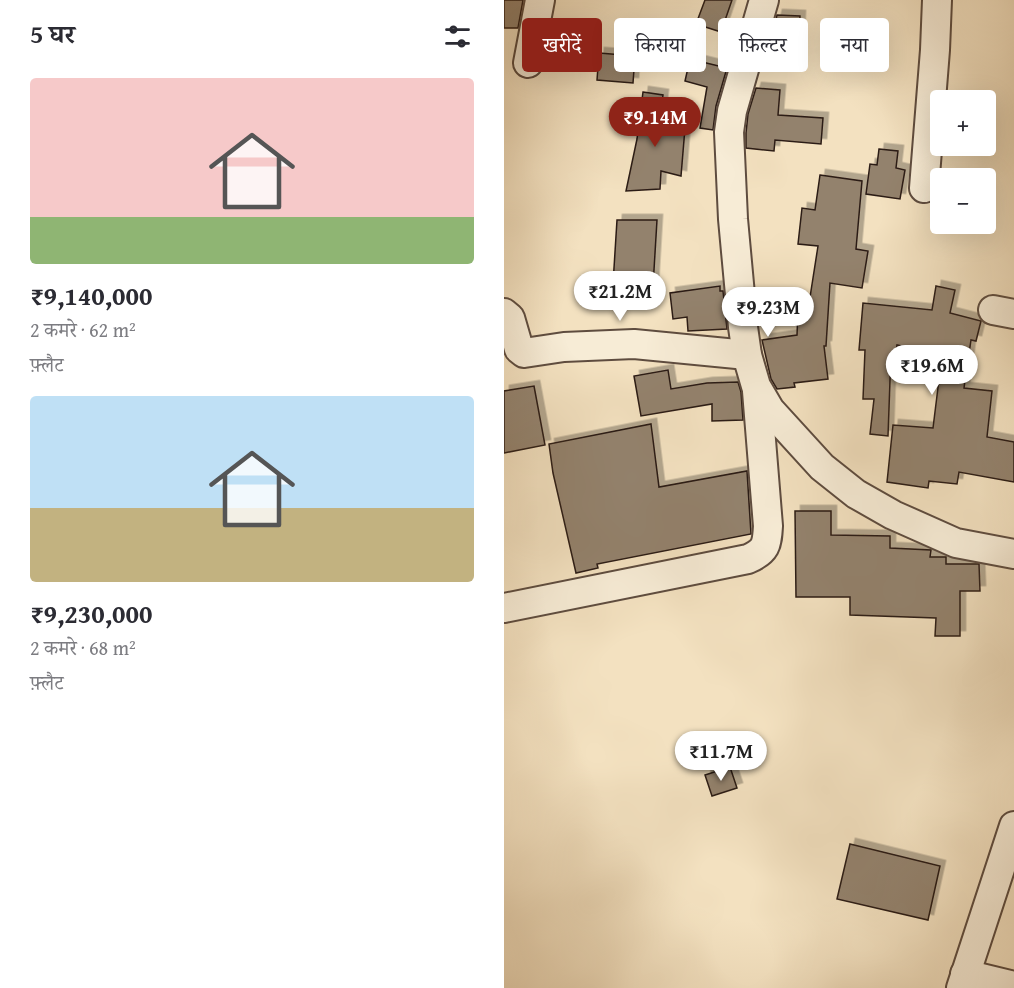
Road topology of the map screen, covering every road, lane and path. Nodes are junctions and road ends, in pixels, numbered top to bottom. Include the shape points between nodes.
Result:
1 (540, 0) edge
2 (764, 0) edge
3 (937, 0) edge
4 (537, 18) edge
5 (924, 188) dead end
6 (504, 313) edge
7 (747, 355) junction
8 (756, 386) junction
9 (1014, 554) edge
10 (504, 608) edge
11 (1014, 825) edge
12 (963, 981) edge
13 (1014, 986) edge

1 - 4 street
2 - 7 street via 729,132 733,219
3 - 5 street
6 - 7 street via 510,318 519,349 524,353 634,344
7 - 8 street
8 - 9 street via 770,410 822,467 856,494 956,543
8 - 10 street via 768,526 768,543 760,553 748,559
11 - 12 street
12 - 13 street

